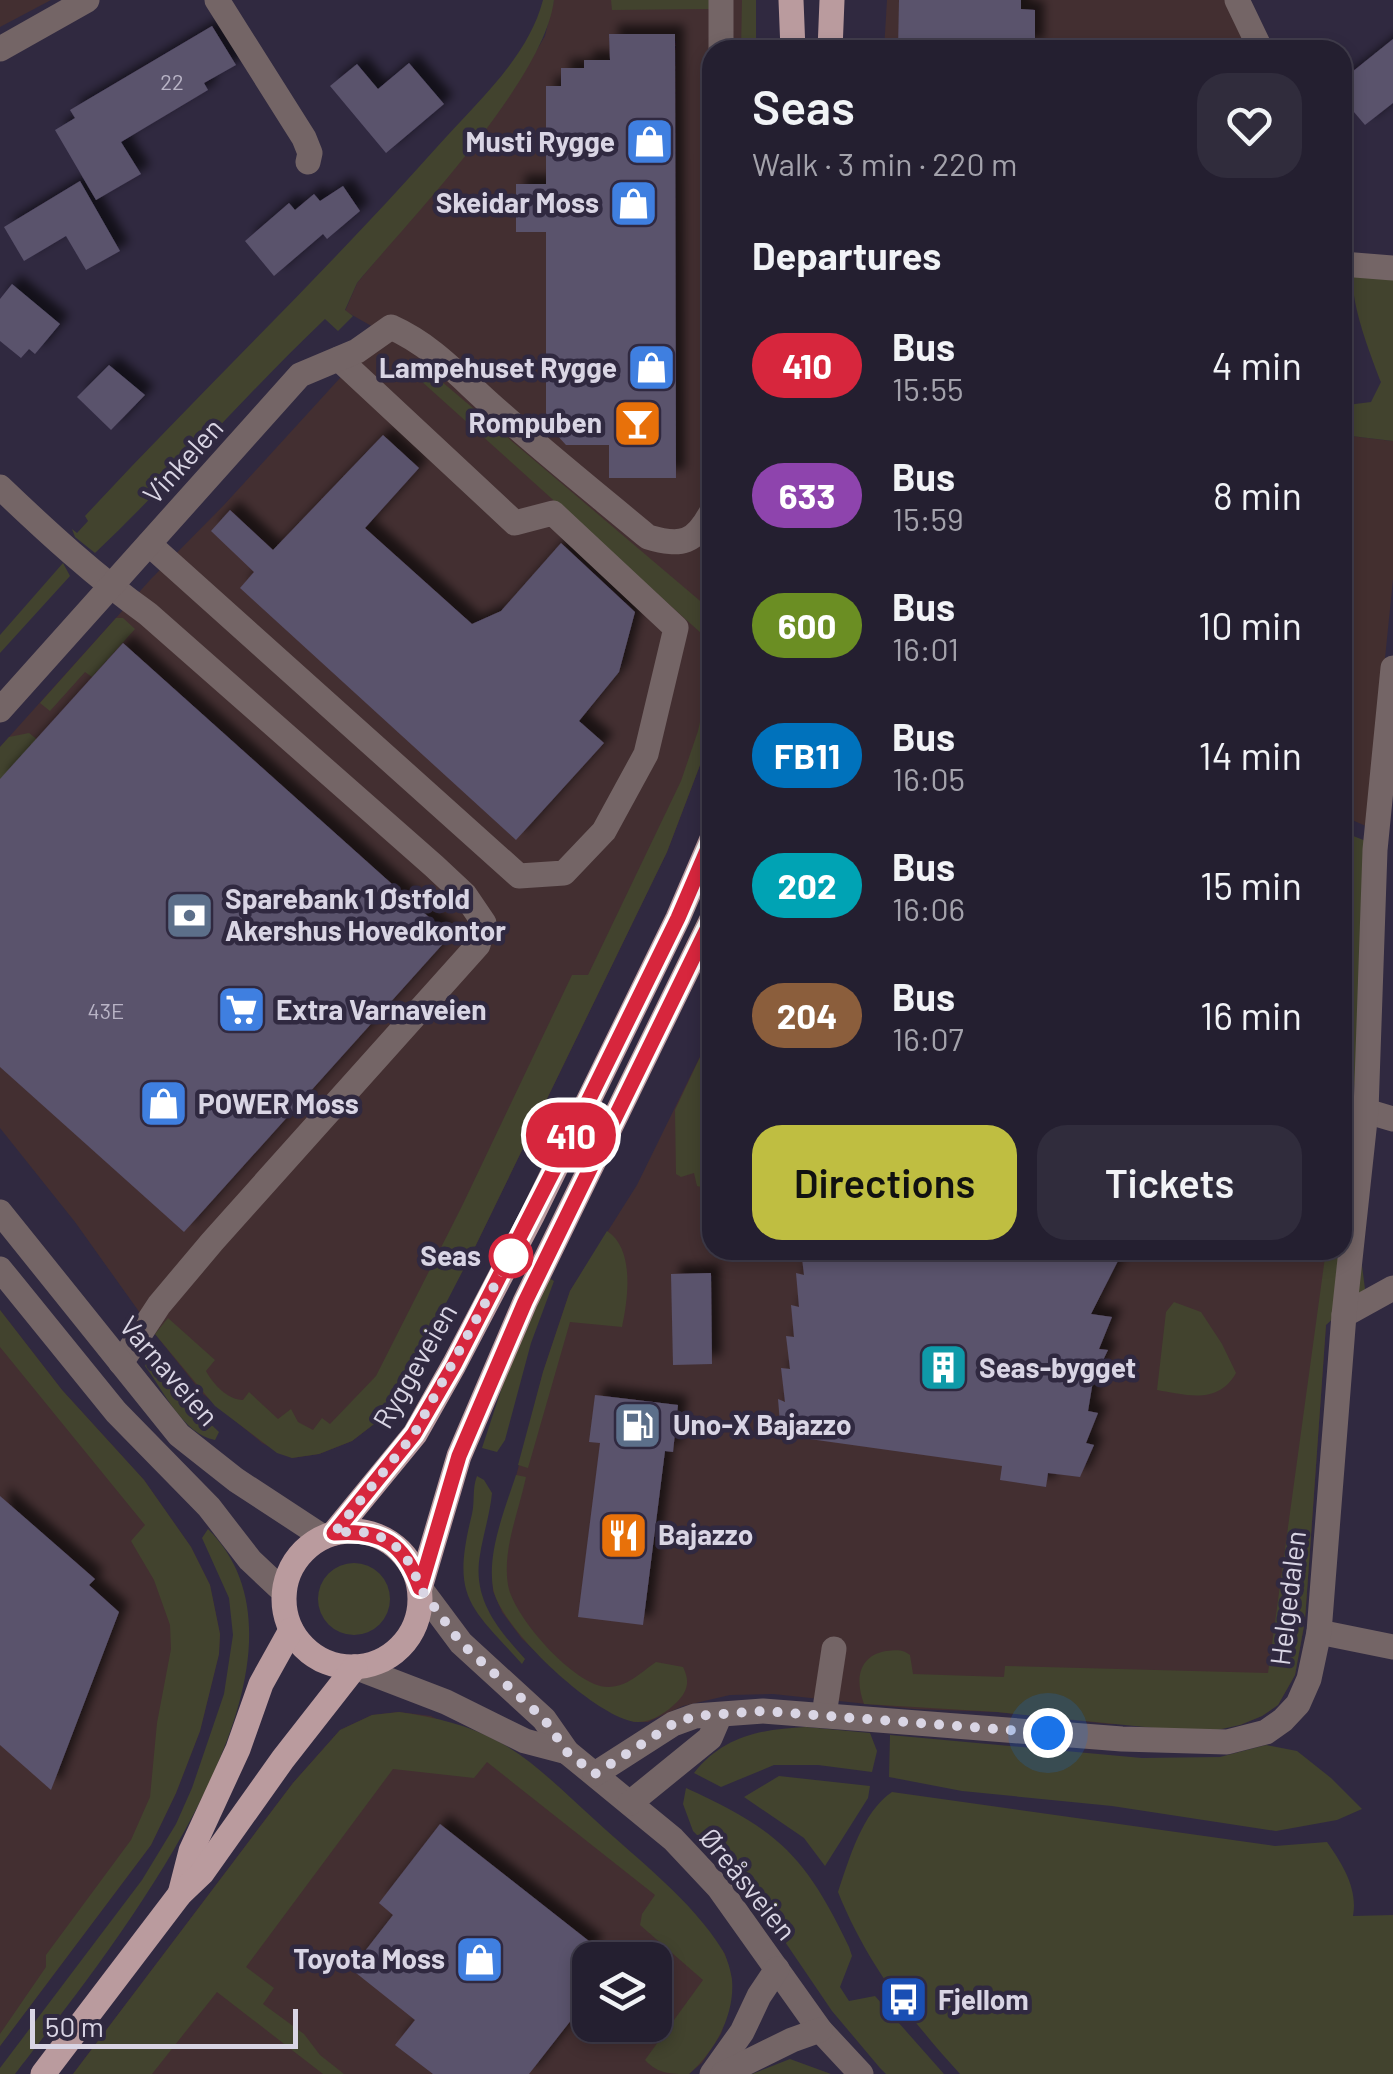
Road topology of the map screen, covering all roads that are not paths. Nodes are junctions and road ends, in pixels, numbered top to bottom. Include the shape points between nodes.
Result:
1 (86, 0) edge
2 (216, 0) edge
3 (721, 0) edge
4 (791, 0) edge
5 (832, 0) edge
6 (1238, 0) edge
7 (721, 40) edge
8 (793, 40) edge
9 (830, 40) edge
10 (1256, 40) edge
11 (0, 49) edge
12 (308, 162) dead end
13 (1352, 265) edge
14 (1393, 268) edge
15 (339, 359) junction
16 (0, 486) edge
17 (702, 528) edge
18 (149, 544) junction
19 (109, 586) junction
20 (1393, 668) edge
21 (0, 710) edge
22 (1389, 747) edge
23 (1384, 853) edge
24 (702, 863) edge
25 (702, 939) edge
26 (1382, 970) edge
27 (1382, 1033) edge
28 (1366, 1111) junction
29 (1393, 1119) edge
30 (0, 1212) edge
31 (1352, 1240) edge
32 (1350, 1260) edge
33 (0, 1269) edge
34 (1393, 1288) edge
35 (1344, 1314) junction
36 (121, 1363) junction
37 (328, 1535) junction
38 (420, 1588) junction
39 (284, 1592) junction
40 (292, 1630) junction
41 (1319, 1632) junction
42 (1393, 1647) edge
43 (834, 1649) dead end
44 (355, 1667) junction
45 (824, 1715) junction
46 (718, 1716) junction
47 (567, 1752) junction
48 (595, 1774) junction
49 (630, 1803) junction
50 (180, 1894) junction
51 (778, 1968) junction
52 (820, 2030) junction
53 (43, 2074) edge
54 (712, 2074) edge
55 (723, 2074) edge
56 (860, 2074) edge

1 - 11 street
2 - 12 street via 304,138
3 - 7 street
4 - 8 main road
5 - 9 main road
6 - 10 street
13 - 14 street
15 - 17 street via 391,326 445,360 648,537 672,544
15 - 18 street, Vinkelen via 300,375
15 - 18 street via 515,522 553,513 676,628 646,754 604,831 564,873 519,876
16 - 19 street
18 - 19 street, Vinkelen
19 - 21 street, Vinkelen
19 - 36 street via 434,866 484,922 478,945 158,1305
20 - 22 street, Helgedalen
22 - 23 street, Helgedalen
23 - 26 street, Helgedalen
24 - 37 main road, Ryggeveien via 454,1365 414,1434
25 - 38 main road via 518,1319 459,1456
26 - 27 street, Helgedalen
27 - 28 street, Helgedalen
28 - 29 street
28 - 31 street, Helgedalen
30 - 36 street, Varnaveien
32 - 35 street, Helgedalen
33 - 39 street via 116,1412
34 - 35 street
35 - 41 street, Helgedalen
36 - 37 street, Varnaveien via 179,1435 236,1480
37 - 38 main road via 379,1536 398,1548
37 - 39 main road via 296,1560
38 - 44 main road via 412,1633 377,1663
38 - 47 street, Øreåsveien via 461,1643 544,1719
39 - 40 main road
40 - 44 main road via 318,1658
40 - 50 main road via 261,1684
41 - 42 street
41 - 45 street, Helgedalen via 1298,1704 1266,1732 1227,1742 1122,1740
43 - 45 street
44 - 47 street, Øreåsveien via 526,1741
44 - 50 main road
45 - 46 street, Helgedalen
46 - 48 street, Helgedalen via 673,1724
46 - 49 street via 710,1738
47 - 48 street, Øreåsveien
48 - 49 street, Øreåsveien
49 - 51 street, Øreåsveien via 719,1888
50 - 53 main road
51 - 52 street, Øreåsveien
51 - 54 street
52 - 55 street
52 - 56 street, Øreåsveien

